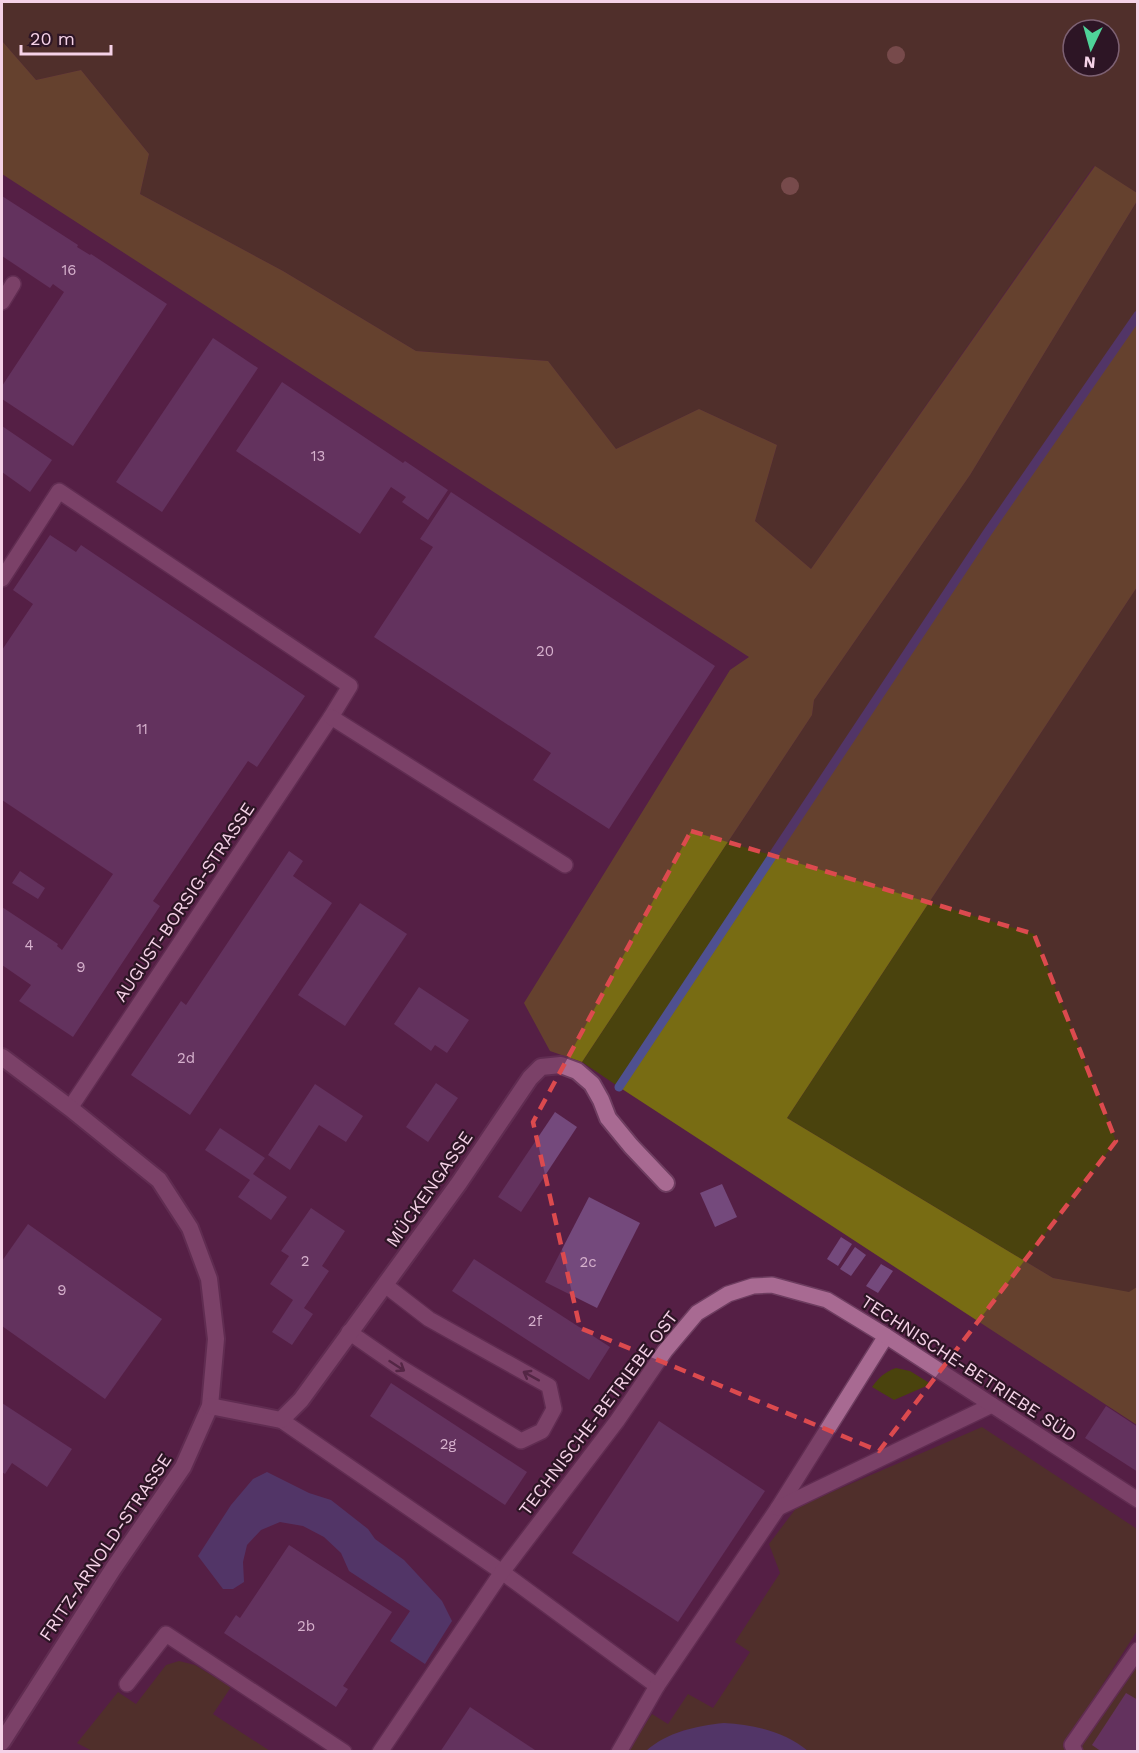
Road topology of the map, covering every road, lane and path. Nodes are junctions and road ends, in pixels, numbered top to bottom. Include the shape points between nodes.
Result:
1 (13, 284) dead end
2 (2, 302) edge
3 (2, 579) edge
4 (331, 717) junction
5 (566, 865) dead end
6 (2, 1057) edge
7 (70, 1108) junction
8 (666, 1183) dead end
9 (385, 1285) junction
10 (772, 1285) joint
11 (349, 1332) junction
12 (886, 1336) junction
13 (992, 1405) junction
14 (210, 1406) junction
15 (280, 1420) junction
16 (1137, 1500) edge
17 (778, 1508) junction
18 (502, 1572) junction
19 (1137, 1650) edge
20 (127, 1684) dead end
21 (657, 1686) junction
22 (2, 1742) edge
23 (344, 1752) edge
24 (380, 1752) edge
25 (619, 1752) edge
26 (1075, 1752) edge

1 - 2 lane
3 - 4 lane, AUGUST-BORSIG-STRASSE via 59,491 350,686
4 - 5 lane
4 - 7 lane, AUGUST-BORSIG-STRASSE
6 - 7 street, FRITZ-ARNOLD-STRASSE
7 - 14 street, FRITZ-ARNOLD-STRASSE via 159,1180 190,1228 209,1279 215,1329
8 - 9 street, MÜCKENGASSE via 608,1118 592,1084 577,1071 561,1065 541,1066
9 - 11 street, MÜCKENGASSE
11 -> 9 lane via 522,1441 542,1431 554,1409 549,1386 429,1319
10 - 12 lane, TECHNISCHE-BETRIEBE SÜD via 827,1300
10 - 18 lane, TECHNISCHE-BETRIEBE OST via 728,1294 697,1312
11 - 15 street, MÜCKENGASSE via 301,1401
12 - 13 lane, TECHNISCHE-BETRIEBE SÜD
12 - 17 lane
13 - 16 lane, TECHNISCHE-BETRIEBE SÜD
13 - 17 lane
14 - 15 street
14 - 22 street, FRITZ-ARNOLD-STRASSE via 183,1467 112,1569
15 - 18 lane
17 - 21 lane
18 - 21 lane
18 - 24 lane, TECHNISCHE-BETRIEBE OST
19 - 26 lane via 1072,1745
20 - 23 lane via 166,1634
21 - 25 lane

